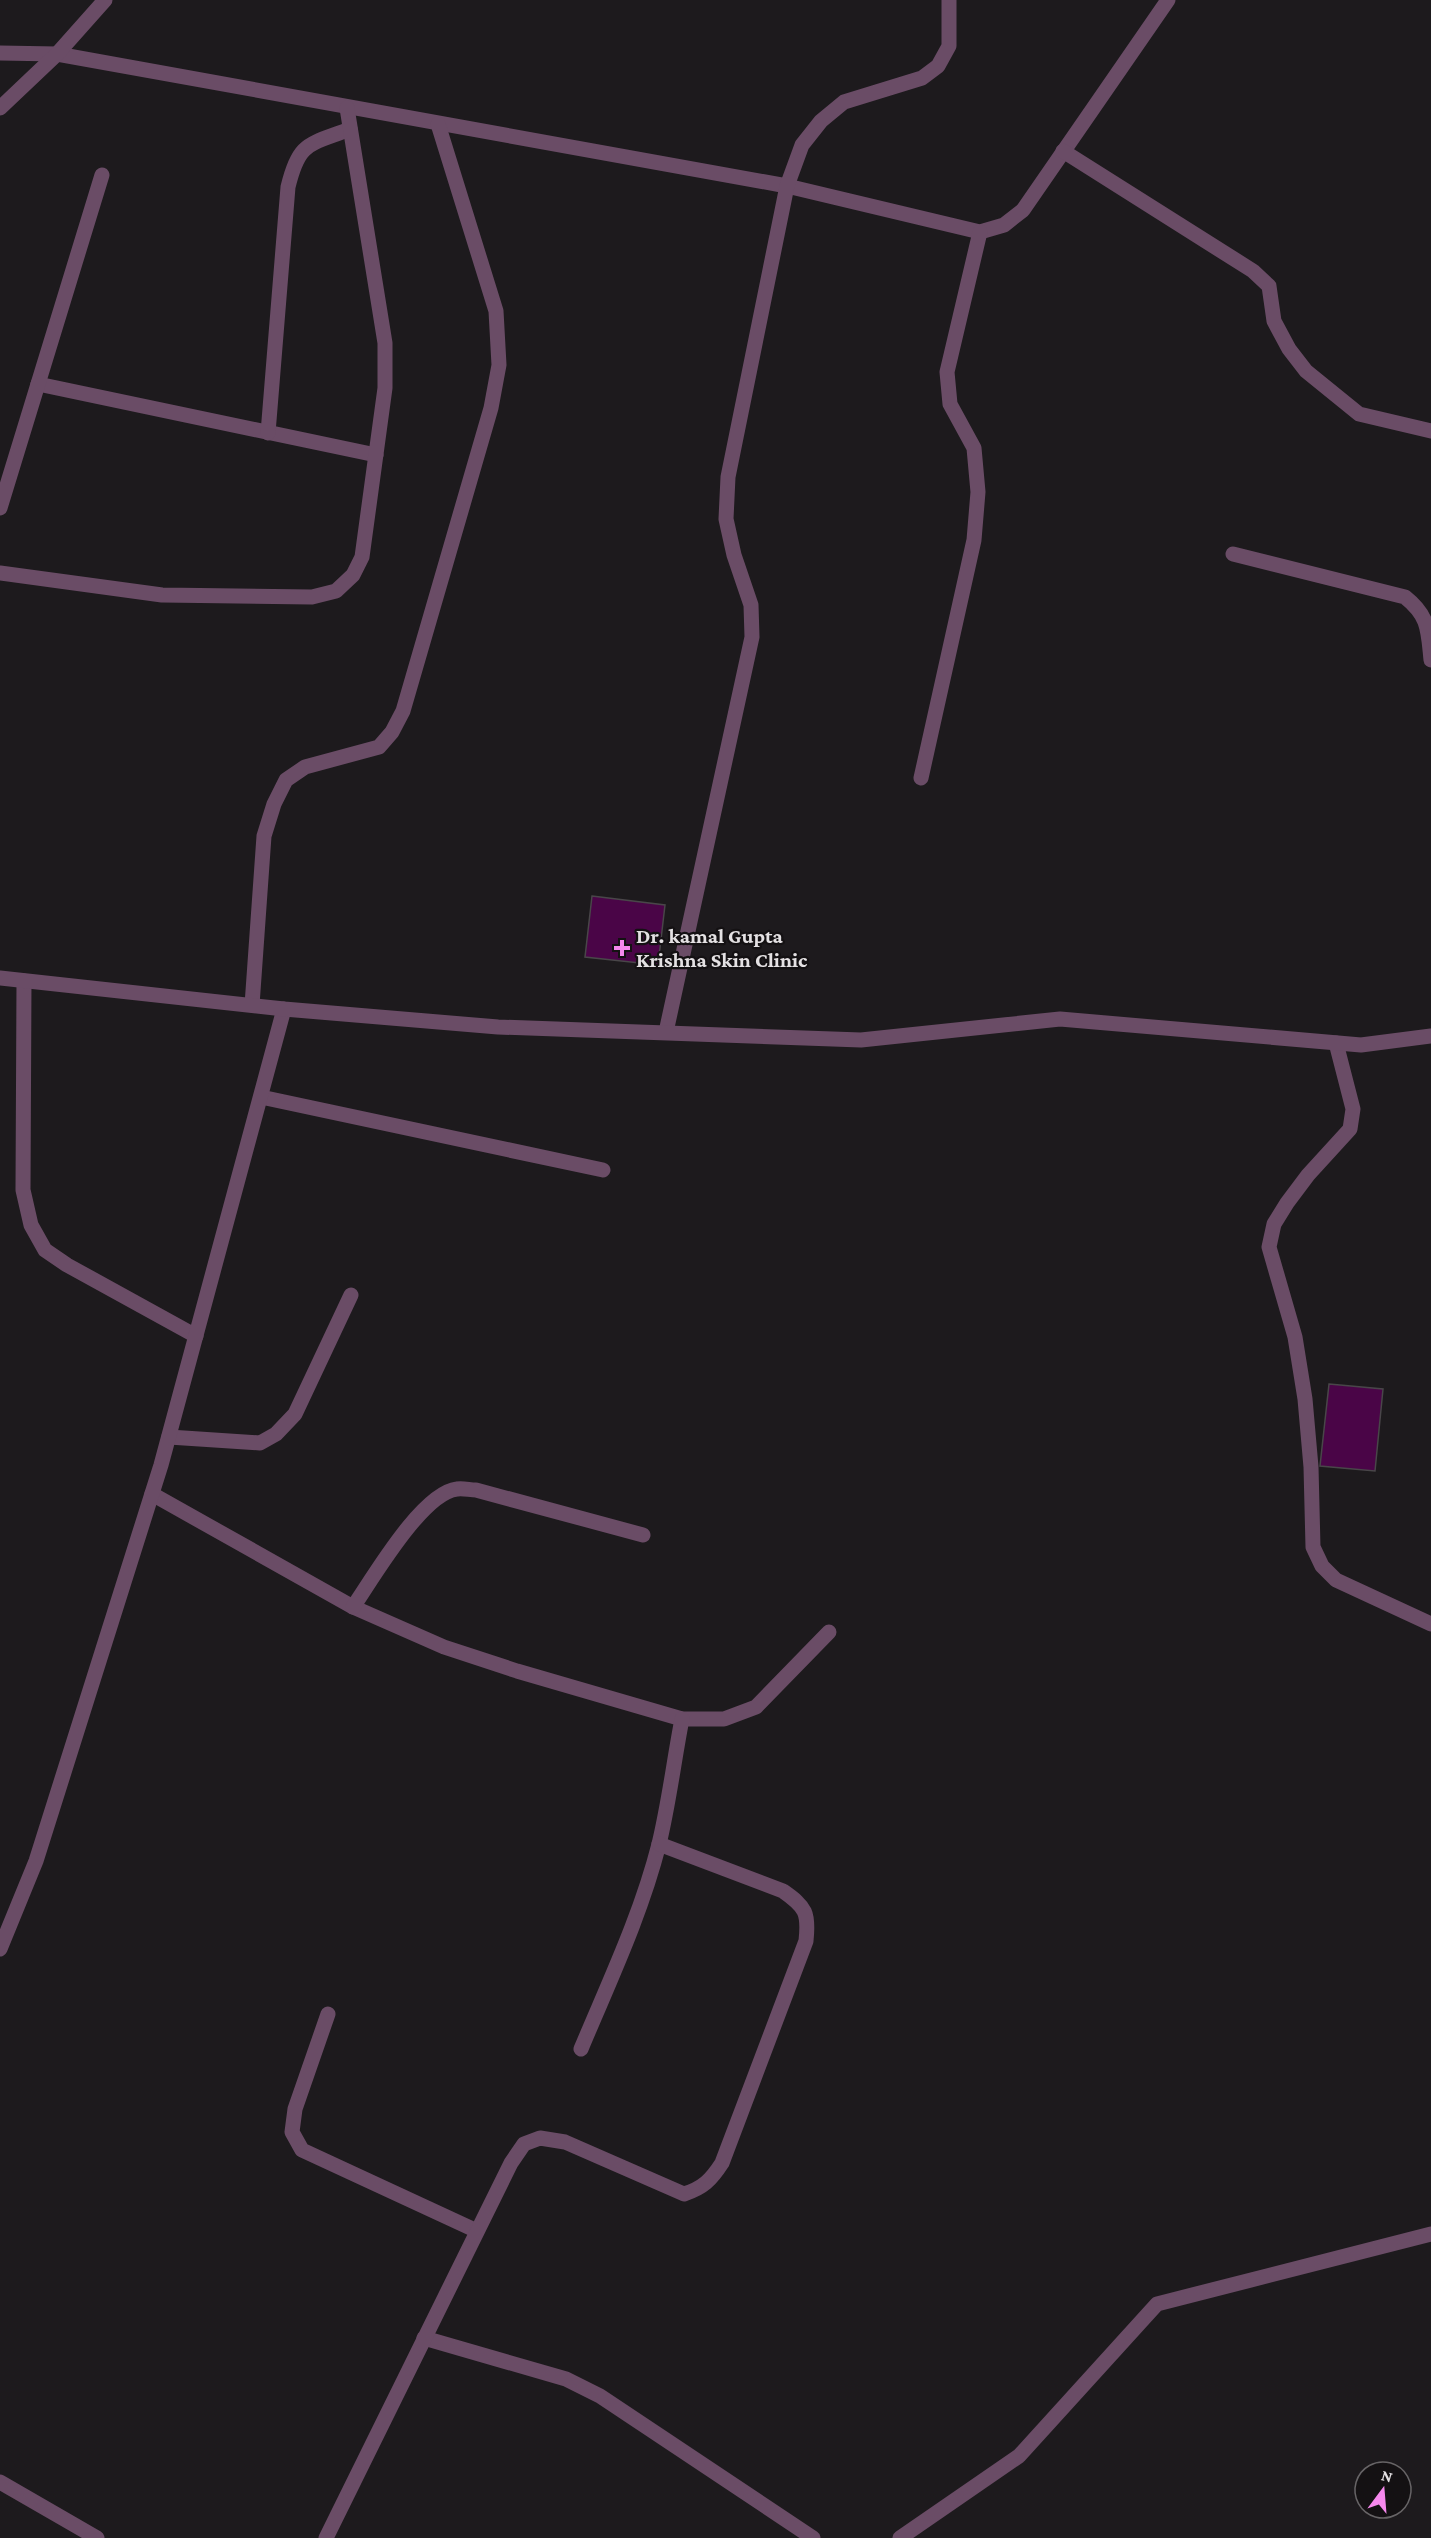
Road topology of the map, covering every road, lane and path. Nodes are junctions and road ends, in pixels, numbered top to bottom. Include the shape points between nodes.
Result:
1 (105, 0) edge
2 (949, 0) edge
3 (1168, 0) edge
4 (0, 53) edge
5 (57, 54) junction
6 (0, 108) edge
7 (347, 108) junction
8 (438, 124) junction
9 (350, 129) junction
10 (1063, 151) junction
11 (102, 175) dead end
12 (787, 186) junction
13 (980, 232) junction
14 (38, 384) junction
15 (1431, 430) edge
16 (268, 433) junction
17 (376, 455) junction
18 (0, 508) edge
19 (1233, 554) dead end
20 (0, 573) edge
21 (1431, 660) edge
22 (921, 778) dead end
23 (0, 978) edge
24 (24, 981) junction
25 (252, 1005) junction
26 (284, 1009) junction
27 (666, 1032) junction
28 (1431, 1036) edge
29 (1336, 1042) junction
30 (261, 1097) junction
31 (603, 1170) dead end
32 (351, 1295) dead end
33 (196, 1336) junction
34 (169, 1437) junction
35 (152, 1494) junction
36 (643, 1535) dead end
37 (353, 1607) junction
38 (1431, 1624) edge
39 (829, 1632) dead end
40 (682, 1719) junction
41 (659, 1844) junction
42 (0, 1949) edge
43 (328, 2014) dead end
44 (581, 2049) dead end
45 (477, 2231) junction
46 (1431, 2234) edge
47 (424, 2338) junction
48 (0, 2482) edge
49 (97, 2538) edge
50 (326, 2538) edge
51 (813, 2538) edge
52 (900, 2538) edge

1 - 5 street
2 - 12 street via 949,46 938,66 922,78 844,102 802,145
3 - 10 street
4 - 5 street
5 - 6 street
5 - 7 street
7 - 8 street
7 - 9 street
8 - 12 street
8 - 25 street via 496,311 499,365 491,408 403,711 392,732 379,747 305,767 286,780 274,804 264,836
9 - 16 street via 304,147 293,165
9 - 17 street via 385,343 385,388
10 - 13 street via 1023,210 1004,225
10 - 15 street via 1269,286 1274,321 1288,349 1306,371 1359,414
11 - 14 street
12 - 13 street
12 - 27 street via 728,477 726,519 751,605 752,637
13 - 22 street via 947,372 950,404 974,448 978,492 974,540
14 - 16 street
14 - 18 street
16 - 17 street
17 - 20 street via 362,557 353,575 336,591 312,597 162,595
19 - 21 street via 1405,597 1420,609
23 - 24 street
24 - 25 street
24 - 33 street via 23,1190 31,1224 45,1250 59,1260
25 - 26 street
26 - 27 street via 498,1027
26 - 30 street
27 - 29 street via 861,1040 1060,1019
28 - 29 street via 1361,1045
29 - 38 street via 1353,1109 1350,1129 1287,1203 1274,1224 1269,1247 1296,1337 1311,1467 1313,1547 1322,1566 1336,1580
30 - 31 street
30 - 33 street
32 - 34 street via 295,1414 276,1434 260,1443
33 - 34 street
34 - 35 street
35 - 37 street
35 - 42 street via 36,1861
36 - 37 street via 476,1490 455,1489 435,1499 408,1527
37 - 40 street via 444,1647
39 - 40 street via 756,1707 724,1719
40 - 41 street
41 - 44 street via 628,1938
41 - 45 street via 783,1891 799,1902 808,1918 806,1941 722,2163 711,2180 684,2194 565,2142 540,2138 524,2144 511,2163
43 - 45 street via 295,2109 292,2132 302,2150
45 - 47 street
46 - 52 street via 1157,2304 1018,2456
47 - 50 street
47 - 51 street via 566,2379 600,2396
48 - 49 street

